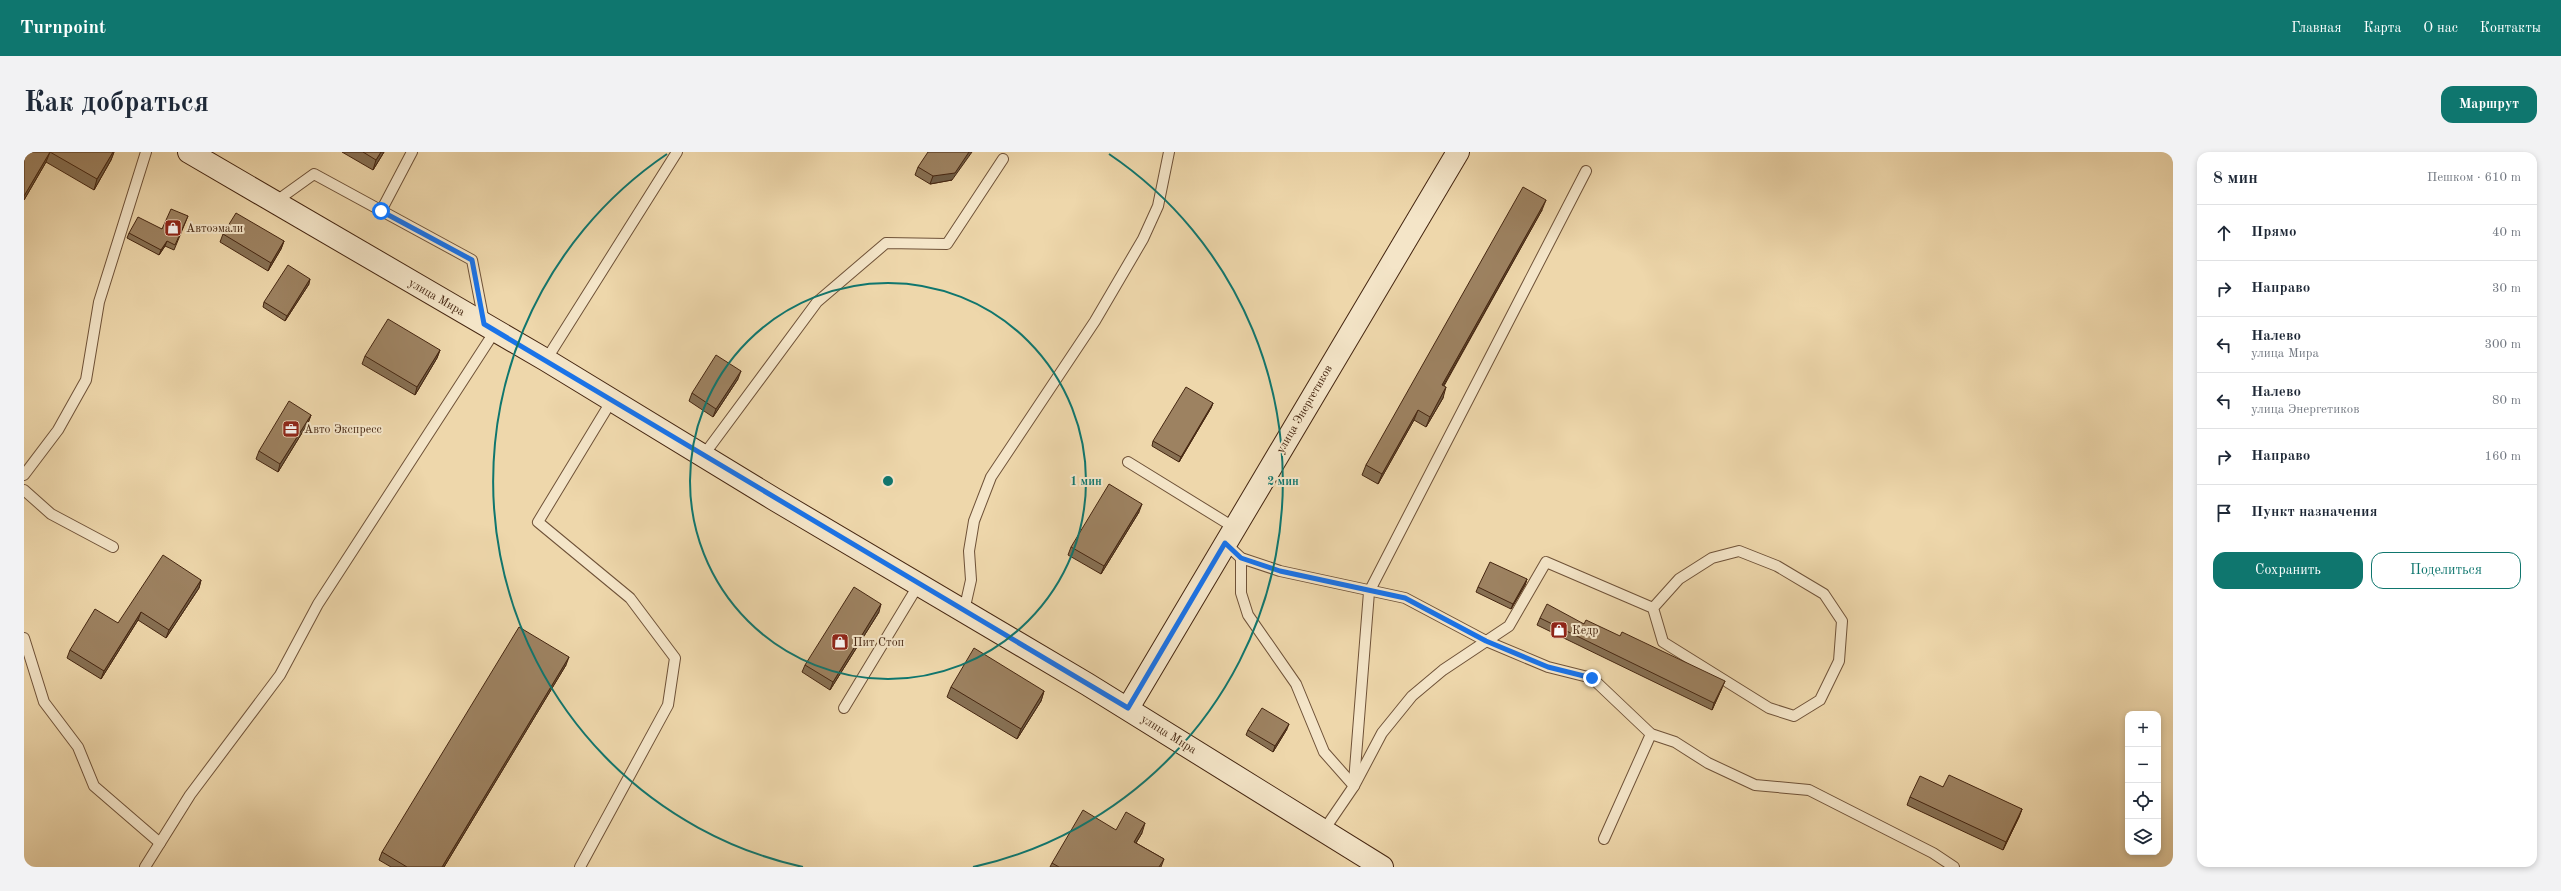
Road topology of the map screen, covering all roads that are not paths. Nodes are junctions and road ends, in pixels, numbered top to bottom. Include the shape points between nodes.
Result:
1 (146, 152) edge
2 (189, 152) edge
3 (412, 152) edge
4 (677, 152) edge
5 (1169, 152) edge
6 (1458, 152) edge
7 (1003, 159) dead end
8 (1586, 171) dead end
9 (275, 202) junction
10 (381, 211) junction
11 (489, 328) junction
12 (546, 360) junction
13 (612, 400) junction
14 (703, 456) junction
15 (1128, 462) dead end
16 (24, 475) edge
17 (24, 490) edge
18 (1230, 535) junction
19 (113, 547) dead end
20 (1241, 558) junction
21 (919, 584) junction
22 (1369, 592) junction
23 (1653, 608) junction
24 (964, 610) junction
25 (24, 638) edge
26 (1486, 641) junction
27 (844, 708) dead end
28 (1128, 708) junction
29 (1651, 734) junction
30 (1354, 786) junction
31 (1324, 830) junction
32 (1604, 840) dead end
33 (160, 843) junction
34 (145, 867) edge
35 (580, 867) edge
36 (1382, 867) edge
37 (1954, 867) edge

1 - 16 lane via 99,302 86,380 58,430
2 - 9 main road, улица Мира
3 - 10 lane
4 - 12 lane
5 - 24 lane via 1158,206 1143,239 1095,321 991,477 974,521 969,551 971,580
6 - 18 main road, улица Энергетиков
7 - 14 lane via 947,244 886,243 817,302
8 - 22 lane
9 - 10 lane via 314,174
9 - 11 main road, улица Мира
10 - 11 lane via 472,260
11 - 12 main road, улица Мира
11 - 33 lane via 318,604 280,675 190,795
12 - 13 main road, улица Мира
13 - 14 main road, улица Мира
13 - 35 lane via 538,522 630,598 675,658 668,704
14 - 21 main road, улица Мира
15 - 18 lane
17 - 19 lane via 51,514
18 - 20 lane
18 - 28 main road, улица Энергетиков
20 - 22 lane via 1280,571
20 - 30 lane via 1241,593 1248,615 1296,684 1324,752
21 - 24 main road, улица Мира
21 - 27 lane
22 - 26 lane via 1405,598
22 - 30 lane
23 - 23 lane via 1679,579 1712,558 1739,551 1777,566 1824,594 1842,621 1839,661 1820,700 1794,716 1769,708 1663,642
23 - 26 lane via 1546,562 1509,626
24 - 28 main road, улица Мира
25 - 33 lane via 44,702 78,747 94,786
26 - 29 lane via 1548,667 1592,678
26 - 30 lane via 1443,670 1412,696 1382,733
28 - 31 main road, улица Мира
29 - 32 lane
29 - 37 lane via 1674,742 1708,763 1755,785 1809,790 1934,853
30 - 31 lane
31 - 36 main road, улица Мира
33 - 34 lane

